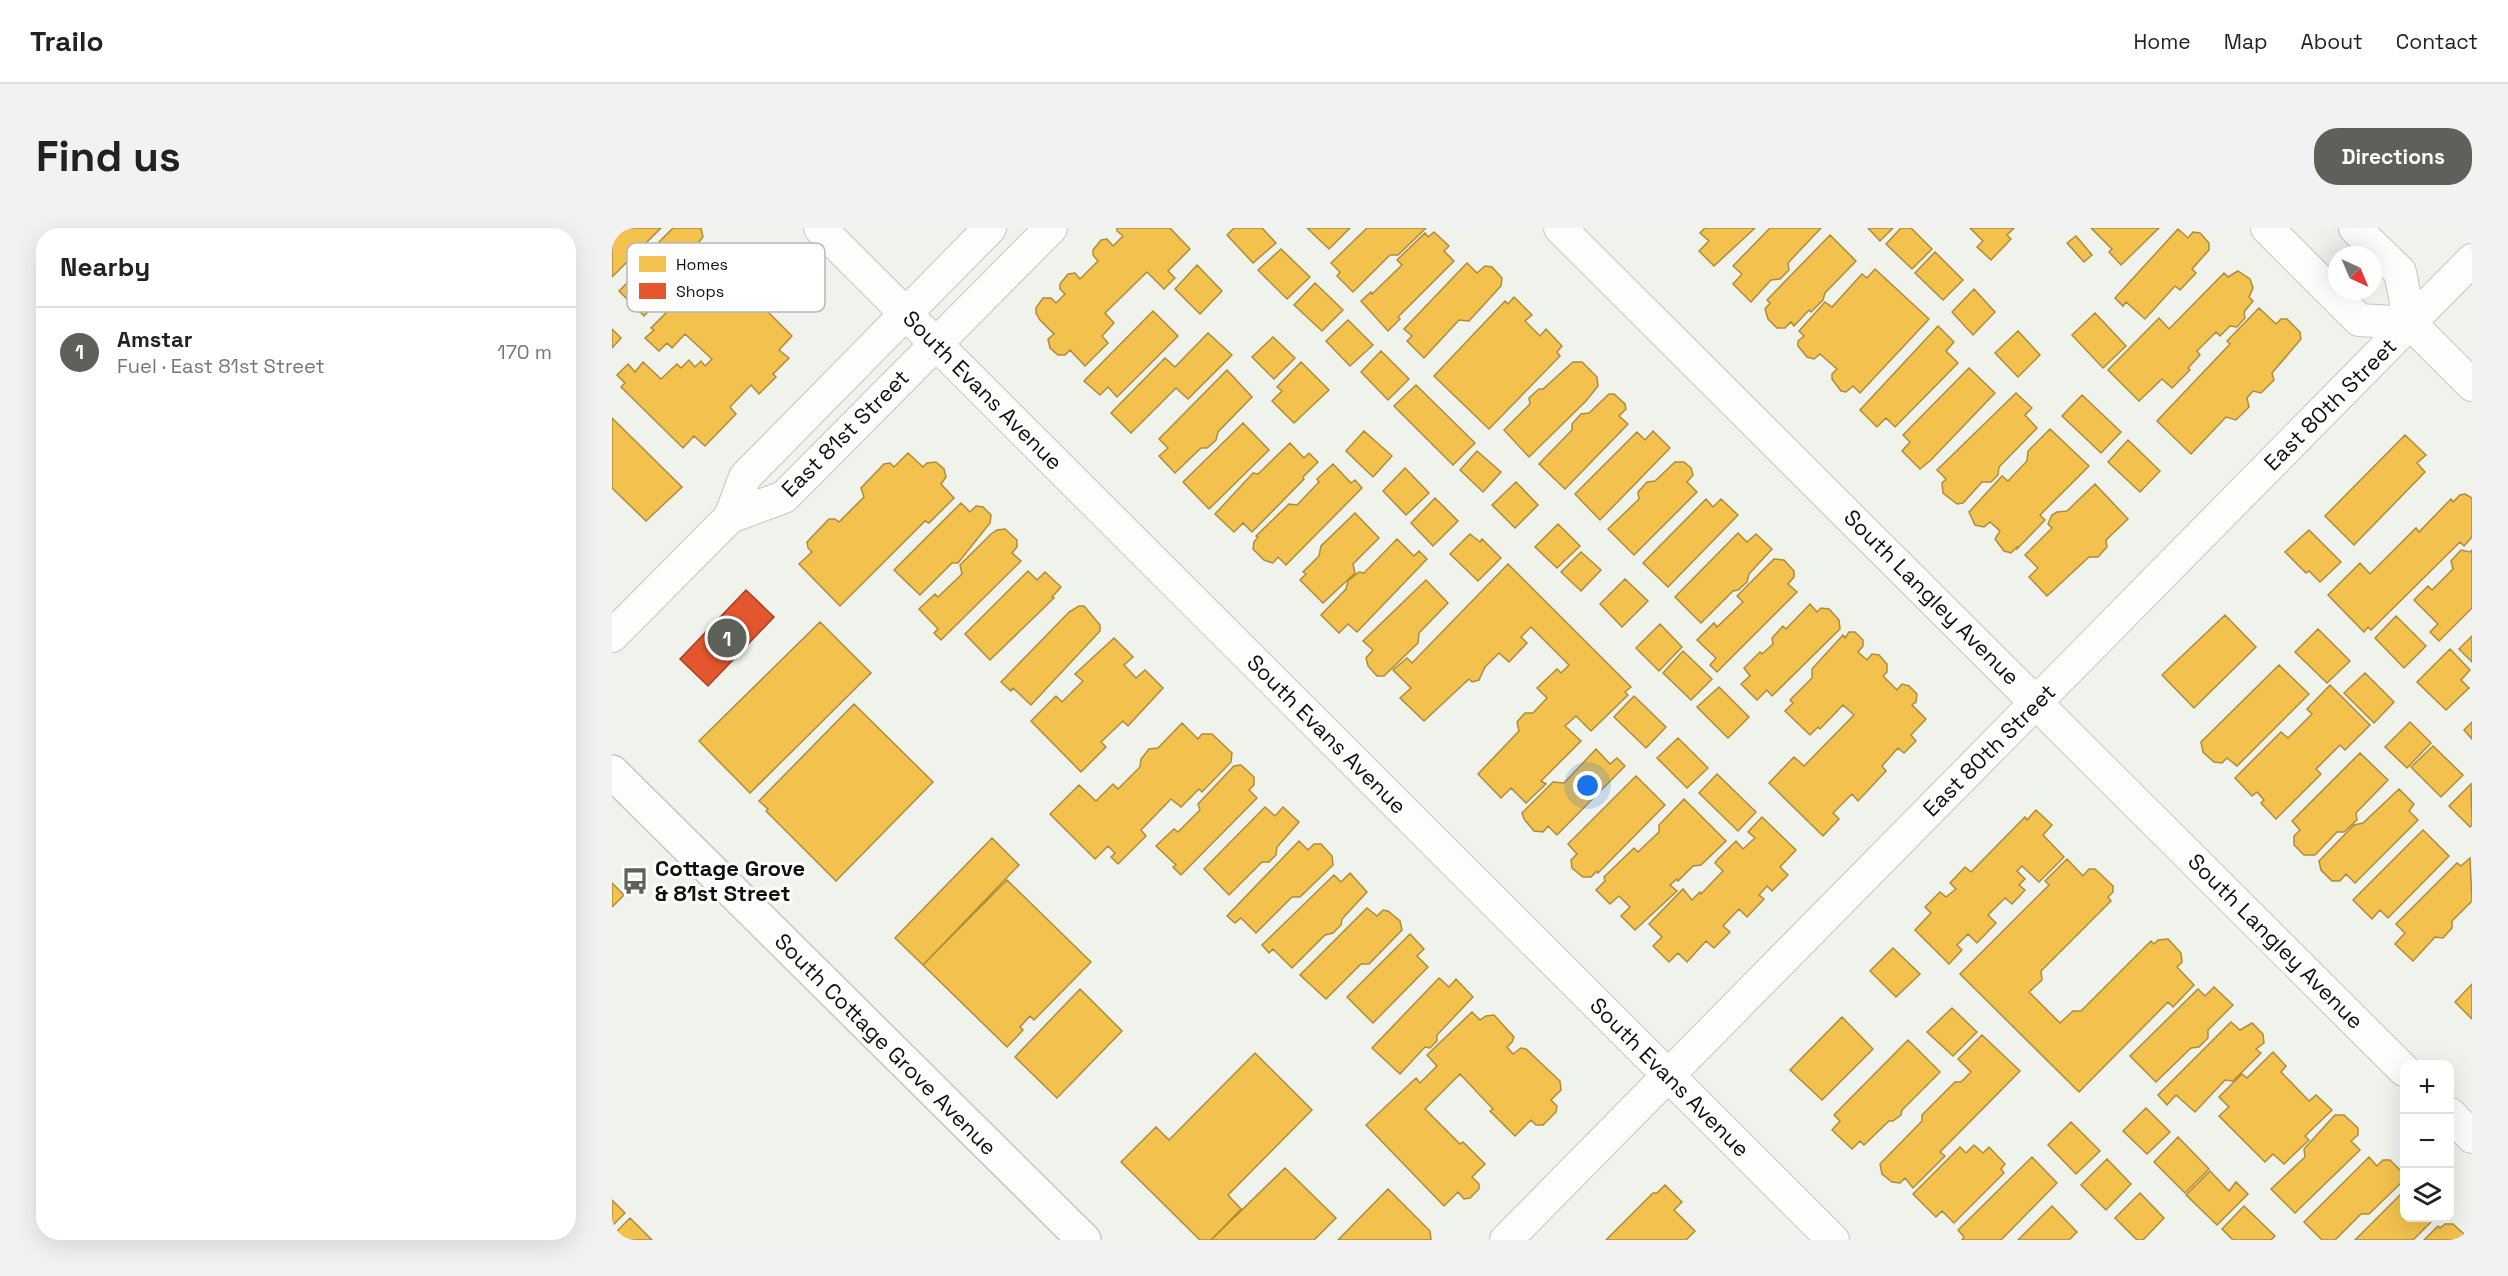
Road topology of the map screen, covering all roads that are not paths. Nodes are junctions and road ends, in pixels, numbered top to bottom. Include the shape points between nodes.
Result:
1 (820, 228) edge
2 (990, 228) edge
3 (1051, 228) edge
4 (1560, 228) edge
5 (2267, 228) edge
6 (2355, 228) edge
7 (2472, 260) edge
8 (906, 314) junction
9 (2410, 323) junction
10 (936, 343) junction
11 (2472, 385) edge
12 (730, 518) junction
13 (612, 636) edge
14 (2036, 702) junction
15 (612, 772) edge
16 (2400, 1066) edge
17 (1669, 1075) junction
18 (2454, 1118) edge
19 (2472, 1137) edge
20 (1084, 1240) edge
21 (1506, 1240) edge
22 (1833, 1240) edge

1 - 8 street, South Evans Avenue
2 - 8 street, East 81st Street
3 - 10 street, East 81st Street
4 - 14 street, South Langley Avenue
5 - 9 street via 2359,320
6 - 9 street via 2400,272
7 - 9 street, East 80th Street
8 - 10 street, South Evans Avenue
8 - 12 street, East 81st Street via 745,477
9 - 11 street
9 - 14 street, East 80th Street
10 - 12 street, East 81st Street via 784,497
10 - 17 street, South Evans Avenue
12 - 13 street, East 81st Street
14 - 16 street, South Langley Avenue
14 - 17 street, East 80th Street
15 - 20 main road, South Cottage Grove Avenue
17 - 21 street, East 80th Street
17 - 22 street, South Evans Avenue
18 - 19 street

